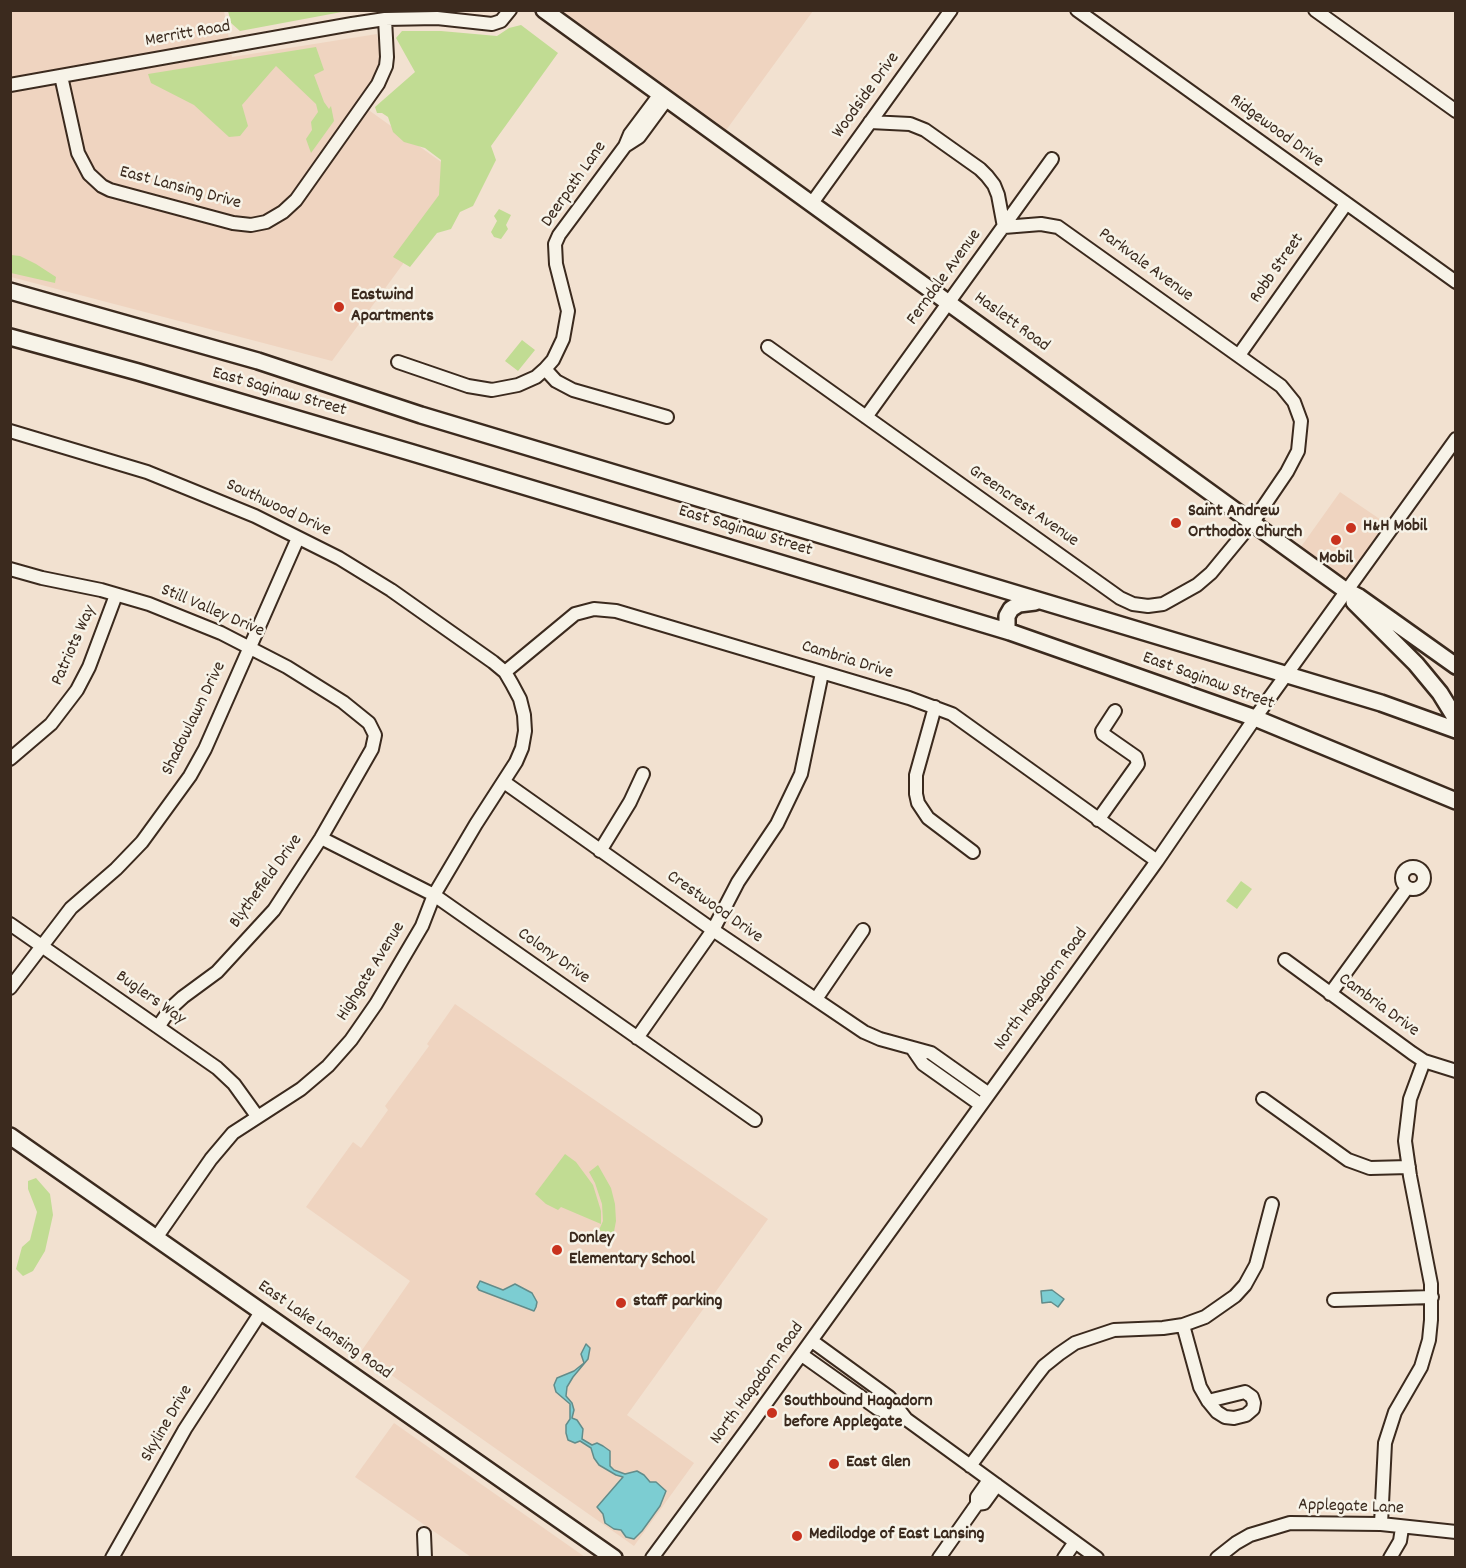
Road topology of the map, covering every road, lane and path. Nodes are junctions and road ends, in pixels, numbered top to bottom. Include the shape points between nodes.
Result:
1 (510, 10) edge
2 (544, 10) edge
3 (951, 10) edge
4 (1077, 10) edge
5 (1316, 10) edge
6 (385, 19) junction
7 (61, 76) junction
8 (10, 85) edge
9 (663, 96) junction
10 (1455, 111) edge
11 (870, 122) junction
12 (1052, 159) dead end
13 (812, 203) junction
14 (1346, 204) junction
15 (1004, 227) junction
16 (1455, 282) edge
17 (10, 291) edge
18 (949, 303) junction
19 (10, 337) edge
20 (768, 347) dead end
21 (1239, 355) junction
22 (398, 362) dead end
23 (545, 369) junction
24 (667, 417) dead end
25 (866, 417) junction
26 (10, 431) edge
27 (1454, 446) edge
28 (1253, 522) junction
29 (298, 538) junction
30 (10, 569) edge
31 (1345, 590) junction
32 (116, 595) junction
33 (1038, 601) junction
34 (1010, 632) junction
35 (250, 647) junction
36 (1455, 666) edge
37 (505, 672) junction
38 (822, 673) junction
39 (1286, 675) junction
40 (935, 707) junction
41 (1115, 711) dead end
42 (1255, 718) junction
43 (1455, 718) edge
44 (1455, 730) edge
45 (375, 735) joint
46 (10, 759) edge
47 (644, 774) dead end
48 (504, 783) junction
49 (1455, 801) edge
50 (1098, 820) junction
51 (321, 838) junction
52 (600, 851) junction
53 (973, 852) dead end
54 (1157, 861) junction
55 (1407, 888) dead end
56 (434, 895) junction
57 (10, 924) edge
58 (713, 930) junction
59 (863, 930) dead end
60 (42, 945) junction
61 (1285, 960) dead end
62 (10, 988) edge
63 (1330, 994) junction
64 (816, 999) junction
65 (158, 1026) junction
66 (637, 1038) junction
67 (912, 1048) junction
68 (1424, 1061) junction
69 (1455, 1071) edge
70 (989, 1094) junction
71 (1263, 1099) dead end
72 (981, 1105) junction
73 (257, 1116) junction
74 (755, 1120) dead end
75 (10, 1136) edge
76 (1409, 1167) junction
77 (1272, 1204) dead end
78 (156, 1238) junction
79 (1432, 1297) junction
80 (1334, 1300) dead end
81 (261, 1312) junction
82 (1183, 1325) junction
83 (812, 1341) junction
84 (802, 1354) junction
85 (1208, 1401) dead end
86 (906, 1419) junction
87 (970, 1466) junction
88 (993, 1482) junction
89 (1381, 1524) junction
90 (1402, 1528) junction
91 (1455, 1532) edge
92 (424, 1534) dead end
93 (1075, 1542) junction
94 (112, 1557) edge
95 (425, 1557) edge
96 (614, 1557) edge
97 (652, 1557) edge
98 (939, 1557) edge
99 (1064, 1557) edge
100 (1097, 1557) edge
101 (1217, 1557) edge
102 (1390, 1557) edge

1 - 6 street, Merritt Road via 501,21 492,24 437,18
2 - 9 main road, Haslett Road
3 - 11 street, Woodside Drive
4 - 14 street, Ridgewood Drive
5 - 10 street
6 - 7 street, Merritt Road
6 - 7 street, East Lansing Drive via 387,57 378,84 296,200 266,222 251,225 233,224 102,186 89,174 78,153
7 - 8 street, Merritt Road
9 - 13 main road, Haslett Road
9 - 23 street, Deerpath Lane via 639,137 625,146 555,244 568,311 563,339
11 - 13 street, Woodside Drive
11 - 15 street via 910,124 925,130 980,169 994,185
12 - 15 street, Ferndale Avenue
13 - 18 main road, Haslett Road
14 - 16 street, Ridgewood Drive
14 - 21 street, Robb Street
15 - 18 street, Ferndale Avenue
15 - 21 street, Parkvale Avenue via 1058,227
17 - 33 main road, East Saginaw Street via 258,361 421,415
18 - 25 street, Ferndale Avenue
18 - 28 main road, Haslett Road
19 - 34 main road, East Saginaw Street
20 - 25 street, Greencrest Avenue
21 - 28 street, Parkvale Avenue via 1281,386 1294,402 1301,421 1298,451
22 - 23 street, Deerpath Lane via 468,386 492,390 518,385
23 - 24 street via 573,390
25 - 28 street, Greencrest Avenue via 1133,604 1163,603 1197,585
26 - 29 street, Southwood Drive via 147,472
27 - 31 street, North Hagadorn Road
28 - 31 main road, Haslett Road
29 - 35 street, Shadowlawn Drive
29 - 37 street, Southwood Drive via 391,590
30 - 32 street, Still Valley Drive
31 - 36 main road, Haslett Road
31 - 39 street, North Hagadorn Road
31 - 43 main road via 1416,664
32 - 35 street, Still Valley Drive via 191,620
32 - 46 street, Patriots Way via 77,690 51,724
33 - 34 main road via 1011,609 1007,616
33 - 39 main road, East Saginaw Street
34 - 42 main road, East Saginaw Street
35 - 45 street, Still Valley Drive via 343,702 369,723
35 - 60 street, Shadowlawn Drive via 205,749 173,801 135,849 71,908
37 - 38 street, Cambria Drive via 575,614 604,609
37 - 48 street, Highgate Avenue via 520,699 525,731 522,748
38 - 40 street, Cambria Drive
38 - 58 street via 801,774 777,824 738,882
39 - 42 street, North Hagadorn Road
39 - 44 main road, East Saginaw Street via 1381,702
40 - 50 street, Cambria Drive via 952,714
40 - 53 street via 916,775 918,804 928,818
41 - 50 street via 1103,734 1136,757 1138,764
42 - 49 main road, East Saginaw Street
42 - 54 street, North Hagadorn Road
45 - 51 street, Blythefield Drive via 372,749
47 - 52 street
48 - 52 street, Crestwood Drive
48 - 56 street, Highgate Avenue
50 - 54 street, Cambria Drive
51 - 56 street, Colony Drive
51 - 65 street, Blythefield Drive via 296,879 255,932 217,972 171,1008
52 - 58 street, Crestwood Drive
54 - 70 street, North Hagadorn Road
55 - 63 street
56 - 66 street, Colony Drive
56 - 73 street, Highgate Avenue via 422,926 351,1040 301,1089
57 - 60 street, Buglers Way
58 - 64 street, Crestwood Drive
58 - 66 street
59 - 64 street
60 - 62 street, Shadowlawn Drive
60 - 65 street, Buglers Way
61 - 63 street, Cambria Drive
63 - 68 street, Cambria Drive
64 - 67 street, Crestwood Drive via 864,1032
65 - 73 street, Buglers Way via 217,1068
66 - 74 street, Colony Drive
67 - 70 street, Crestwood Drive via 931,1053
67 - 72 street via 923,1064
68 - 69 street, Cambria Drive
68 - 76 street via 1410,1099 1406,1126
70 - 72 street, North Hagadorn Road
71 - 76 street via 1348,1160 1370,1167
72 - 83 street, North Hagadorn Road
73 - 78 street, Highgate Avenue via 224,1143
75 - 78 main road, East Lake Lansing Road
76 - 79 street
77 - 82 street via 1261,1253 1245,1286 1205,1317
78 - 81 main road, East Lake Lansing Road
79 - 80 street
79 - 89 street via 1425,1356 1395,1412 1385,1443
81 - 94 street, Skyline Drive via 185,1429
81 - 96 main road, East Lake Lansing Road
82 - 85 street via 1200,1387
82 - 87 street via 1114,1330 1075,1343 1044,1366
83 - 84 street, North Hagadorn Road
83 - 86 street via 889,1397
84 - 86 street via 878,1409
84 - 97 street, North Hagadorn Road
86 - 87 street
87 - 88 street
88 - 93 street
88 - 98 street via 977,1497 977,1504
89 - 90 street, Applegate Lane
89 - 101 street, Applegate Lane via 1290,1524 1250,1535
90 - 91 street, Applegate Lane
90 - 102 street via 1400,1541
92 - 95 street
93 - 99 street
93 - 100 street

